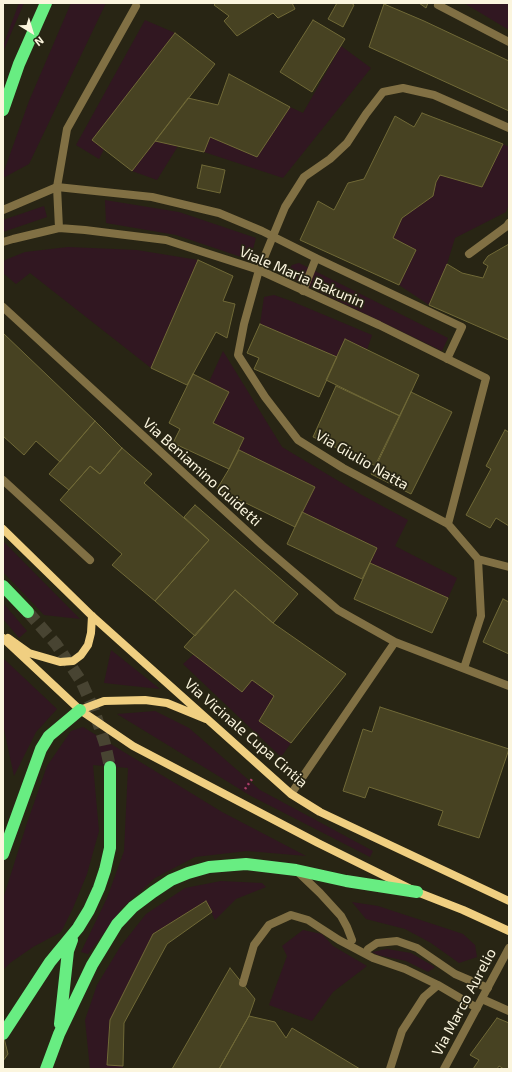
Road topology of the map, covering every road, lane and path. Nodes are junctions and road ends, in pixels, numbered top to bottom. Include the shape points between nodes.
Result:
1 (46, 3) edge
2 (438, 4) dead end
3 (136, 6) dead end
4 (509, 42) edge
5 (3, 110) edge
6 (509, 128) edge
7 (57, 187) junction
8 (3, 210) edge
9 (509, 222) edge
10 (59, 228) junction
11 (273, 236) junction
12 (3, 242) edge
13 (469, 254) dead end
14 (316, 258) junction
15 (259, 270) junction
16 (303, 291) junction
17 (3, 307) edge
18 (447, 359) junction
19 (3, 480) edge
20 (448, 524) junction
21 (3, 529) edge
22 (478, 559) junction
23 (90, 560) dead end
24 (509, 567) edge
25 (3, 586) edge
26 (28, 612) tunnel mouth
27 (92, 616) junction
28 (3, 634) edge
29 (3, 638) edge
30 (395, 642) junction
31 (464, 668) junction
32 (509, 686) edge
33 (80, 710) junction
34 (212, 722) junction
35 (110, 767) tunnel mouth
36 (260, 767) junction
37 (291, 794) junction
38 (237, 800) junction
39 (3, 854) edge
40 (296, 870) junction
41 (417, 892) junction
42 (509, 901) edge
43 (78, 928) junction
44 (509, 931) edge
45 (352, 940) dead end
46 (509, 948) edge
47 (368, 949) dead end
48 (243, 983) dead end
49 (438, 984) junction
50 (488, 988) junction
51 (482, 999) junction
52 (477, 1008) junction
53 (509, 1011) edge
54 (3, 1034) edge
55 (59, 1034) junction
56 (46, 1069) edge
57 (390, 1069) edge
58 (444, 1069) edge

1 - 5 highway via 19,64
2 - 4 street
3 - 7 street via 68,129
6 - 11 street, Via Giulio Natta via 434,95 403,88 383,92 347,143 330,159 304,177 285,207
7 - 8 street, Viale Maria Bakunin
7 - 10 street
7 - 11 street, Viale Maria Bakunin via 152,197 219,213
9 - 13 street
10 - 12 street, Viale Maria Bakunin
10 - 15 street, Viale Maria Bakunin via 166,240
11 - 14 street, Viale Maria Bakunin
11 - 15 street, Via Giulio Natta
14 - 16 street
14 - 18 street, Viale Maria Bakunin via 462,327
15 - 16 street, Viale Maria Bakunin
15 - 20 street, Via Giulio Natta via 238,354 265,397 298,440 343,468
16 - 18 street, Viale Maria Bakunin
17 - 30 street, Via Beniamino Guidetti via 262,545 338,610
18 - 20 street, Viale Maria Bakunin via 486,378
19 - 23 street
20 - 22 street, Via Giulio Natta
21 - 27 main road, Via Vicinale Cupa Cintia
22 - 24 street
22 - 31 street via 481,616
25 - 26 highway
27 - 28 main road via 88,645 74,661 60,662 29,652
27 - 34 main road, Via Vicinale Cupa Cintia
29 - 33 main road
30 - 31 street, Via Beniamino Guidetti
30 - 37 street
31 - 32 street, Via Beniamino Guidetti
33 - 34 main road via 104,701 144,700 167,703
33 - 38 main road via 133,746
33 - 39 highway via 50,736 41,749
34 - 36 main road, Via Vicinale Cupa Cintia
35 - 43 highway via 110,848 99,888
36 - 37 main road, Via Vicinale Cupa Cintia
36 - 38 path
37 - 42 main road, Via Vicinale Cupa Cintia via 320,812
38 - 41 main road
40 - 41 highway
40 - 45 street via 341,916
40 - 55 highway via 246,864 209,867 171,880 153,892 133,906 118,924 92,964
41 - 44 main road
43 - 54 highway via 50,962
43 - 55 highway via 68,951
46 - 50 street, Via Marco Aurelio
47 - 50 street via 377,943 397,941 417,948 455,974
48 - 49 street via 254,945 269,926 291,914 308,920 373,958
49 - 52 street
49 - 57 street via 424,997 402,1031
50 - 51 street, Via Marco Aurelio
51 - 52 street, Via Marco Aurelio
51 - 53 street
52 - 58 street, Via Marco Aurelio
55 - 56 highway

